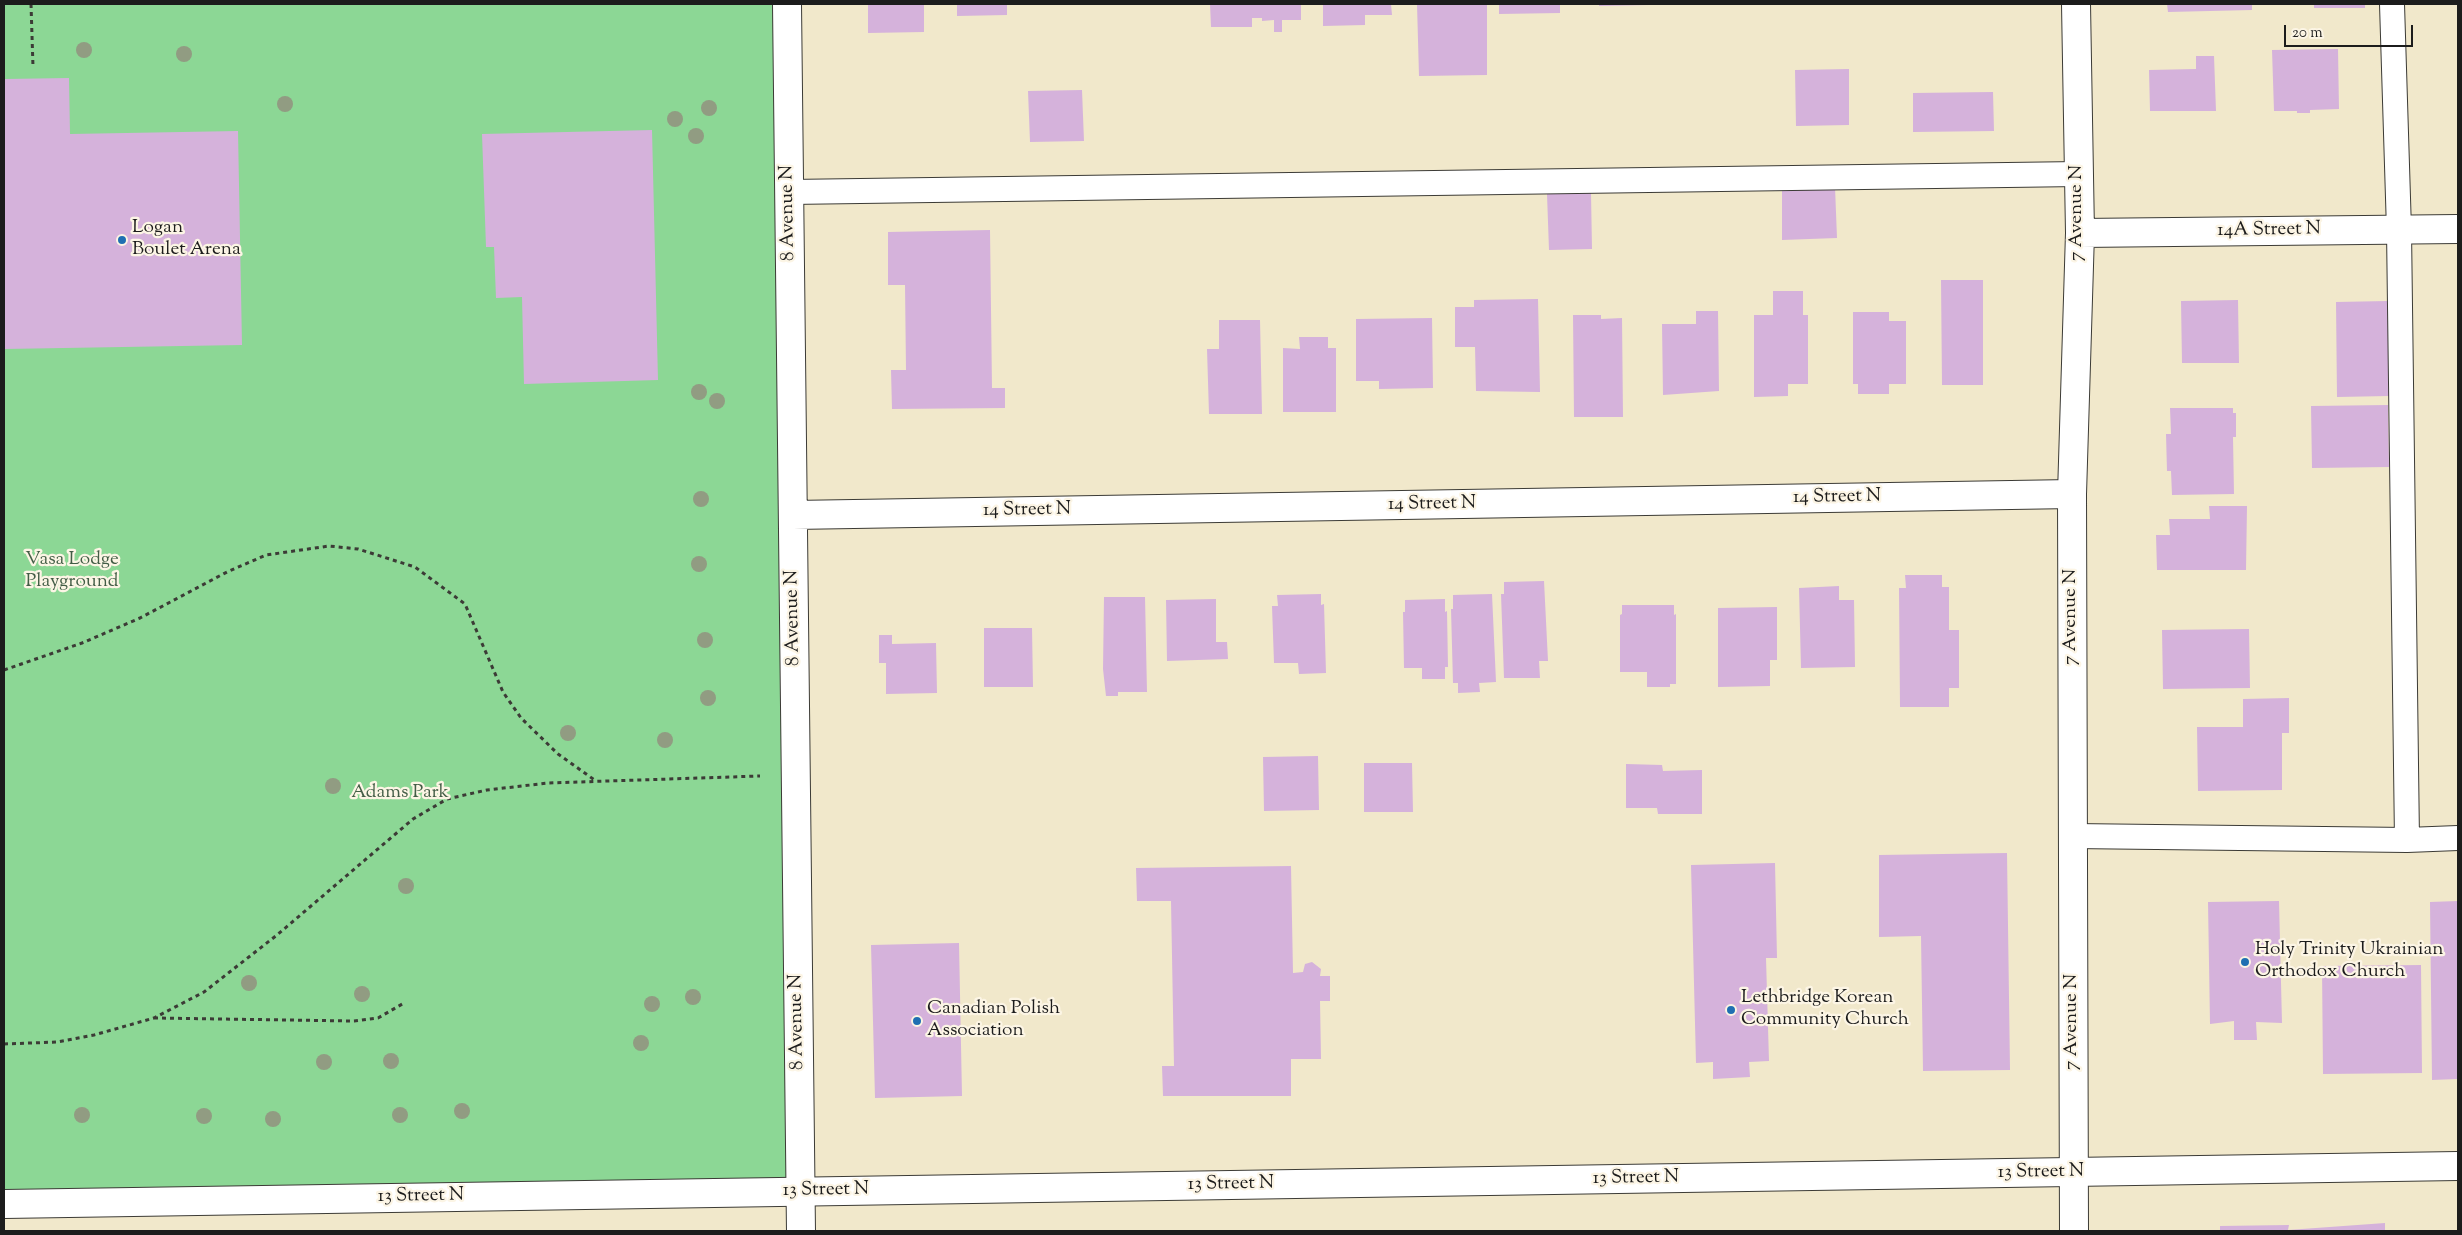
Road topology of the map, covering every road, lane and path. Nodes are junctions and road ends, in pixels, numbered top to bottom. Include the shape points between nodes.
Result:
1 (31, 4) edge
2 (787, 4) edge
3 (2076, 4) edge
4 (2392, 4) edge
5 (33, 67) dead end
6 (2079, 174) junction
7 (789, 192) junction
8 (2458, 229) edge
9 (2399, 230) junction
10 (2080, 233) junction
11 (2072, 494) junction
12 (793, 515) junction
13 (4, 670) edge
14 (795, 776) junction
15 (596, 781) junction
16 (2073, 836) junction
17 (2458, 838) edge
18 (2407, 840) junction
19 (404, 1003) dead end
20 (154, 1018) junction
21 (4, 1044) edge
22 (2458, 1166) edge
23 (2074, 1172) junction
24 (800, 1192) junction
25 (4, 1204) edge
26 (801, 1231) edge
27 (2074, 1231) edge

1 - 5 path
2 - 7 street, 8 Avenue N
3 - 6 street, 7 Avenue N
4 - 9 lane
6 - 7 lane
6 - 10 street, 7 Avenue N
7 - 12 street, 8 Avenue N
8 - 9 street, 14A Street N
9 - 10 street, 14A Street N
9 - 18 lane
10 - 11 street, 7 Avenue N
11 - 12 street, 14 Street N
11 - 16 street, 7 Avenue N
12 - 14 street, 8 Avenue N
13 - 15 path via 65,650 132,622 266,555 330,546 358,548 415,567 466,604 500,685 521,718 558,754
14 - 15 path
14 - 24 street, 8 Avenue N
15 - 20 path via 487,790 447,799 428,808 204,992
16 - 18 lane
16 - 23 street, 7 Avenue N
17 - 18 lane
19 - 20 path via 378,1018 354,1021
20 - 21 path via 57,1042
22 - 23 street, 13 Street N
23 - 24 street, 13 Street N
23 - 27 street, 7 Avenue N
24 - 25 street, 13 Street N
24 - 26 street, 8 Avenue N

